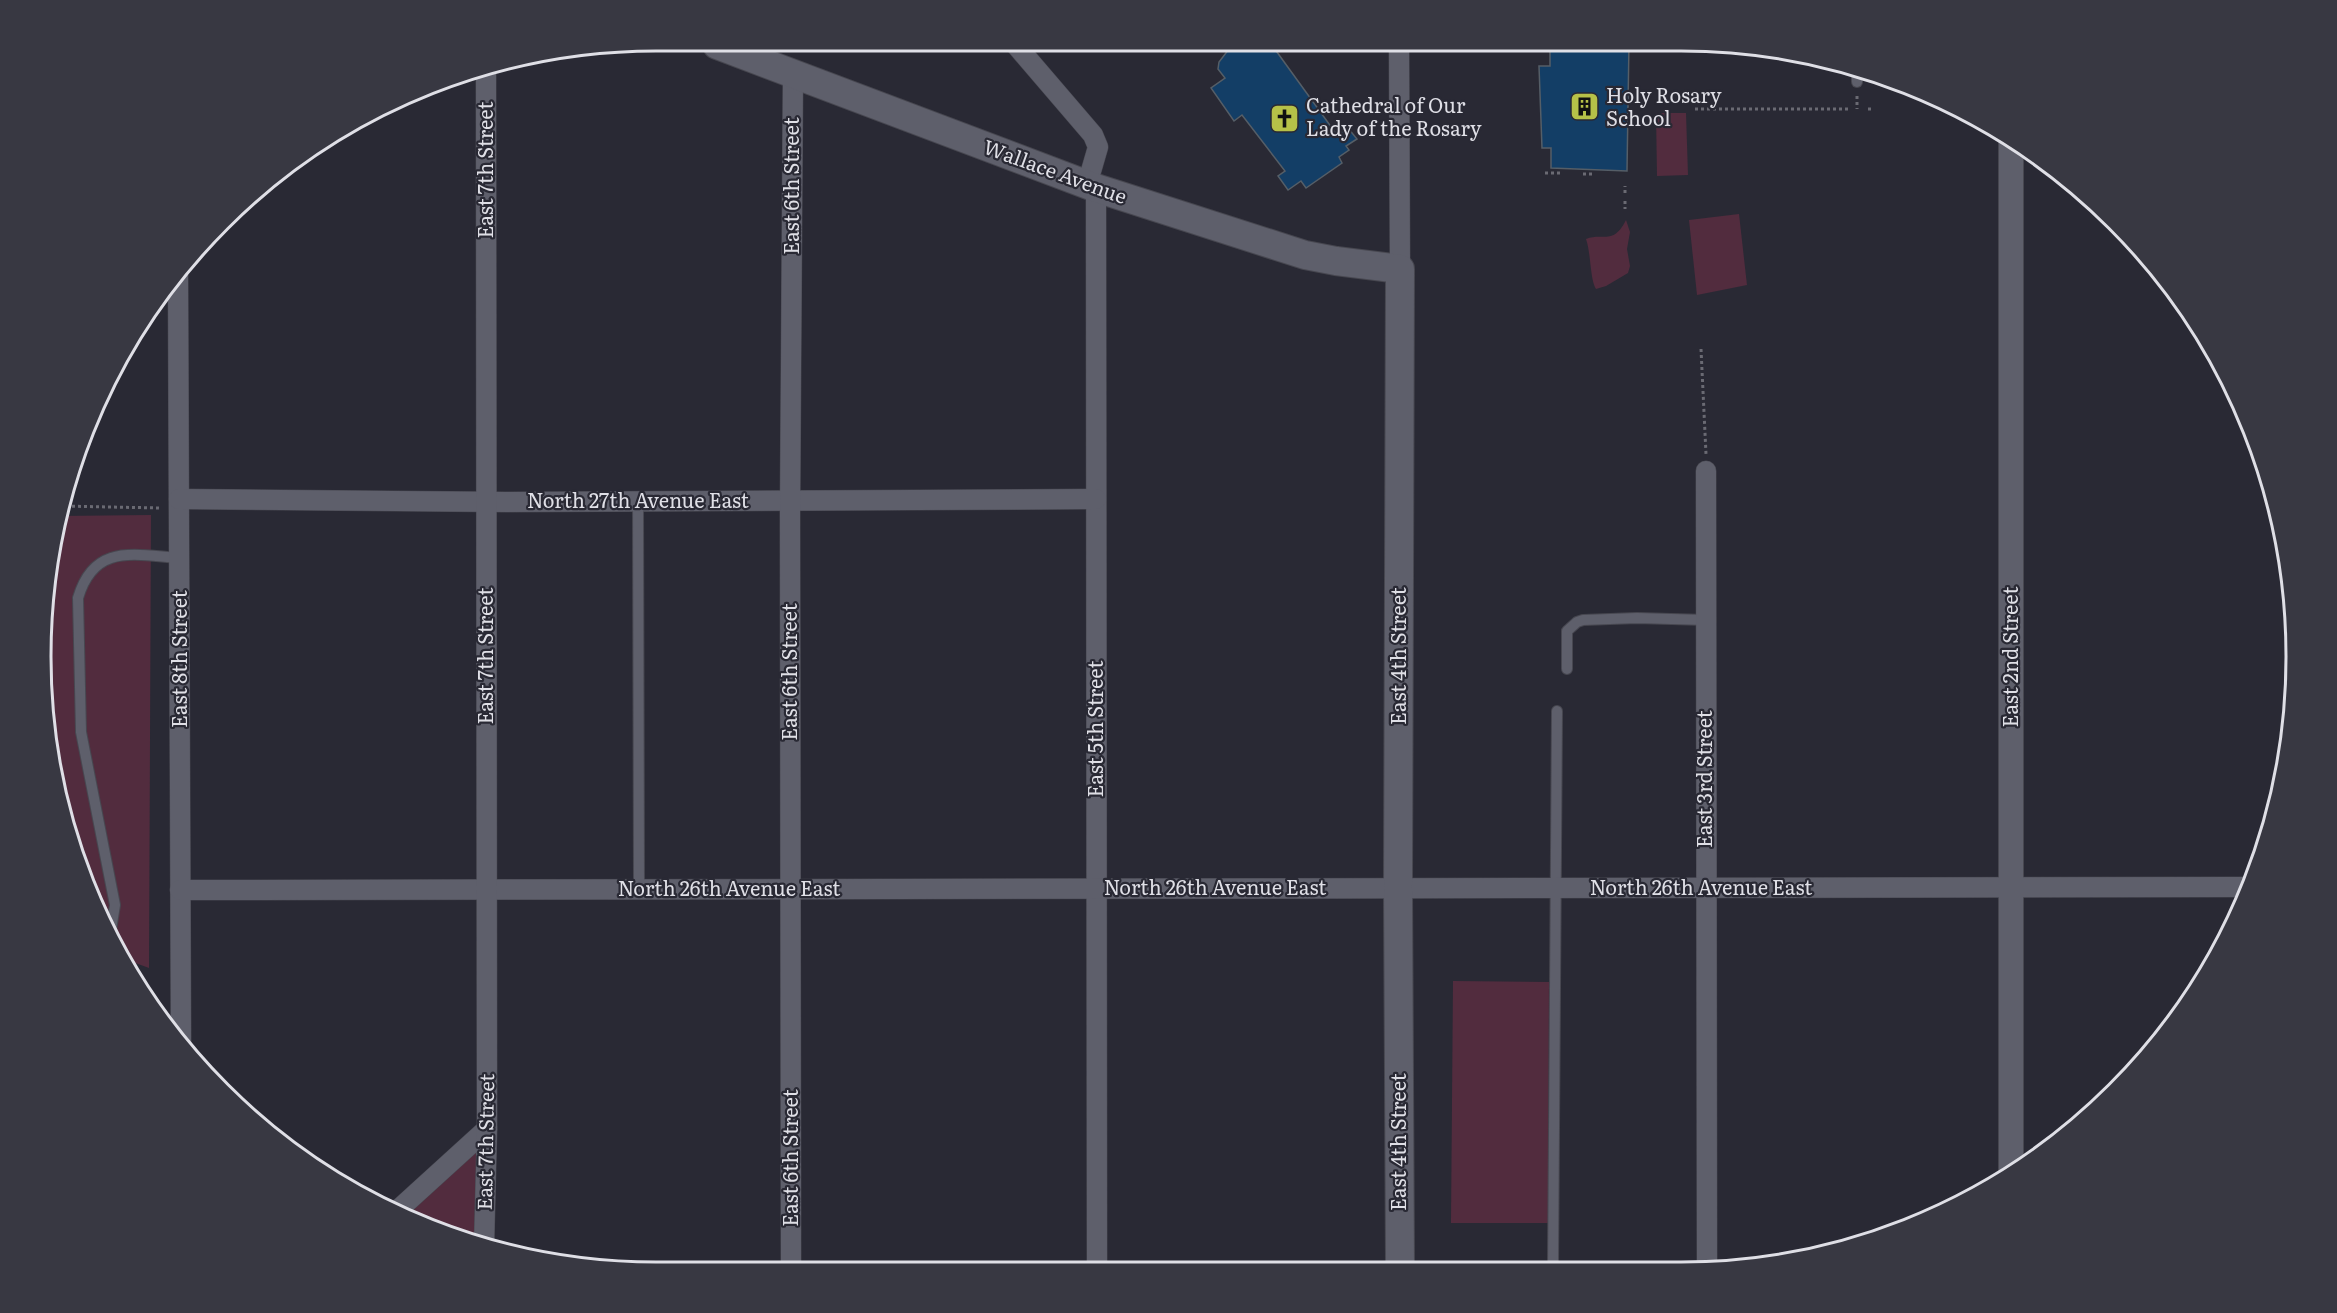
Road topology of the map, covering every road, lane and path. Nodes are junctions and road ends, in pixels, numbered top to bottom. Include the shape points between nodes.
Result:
1 (733, 51) edge
2 (1021, 51) edge
3 (1399, 51) edge
4 (793, 74) junction
5 (486, 76) edge
6 (1857, 78) edge
7 (1857, 82) dead end
8 (1695, 109) dead end
9 (1850, 109) dead end
10 (2011, 149) edge
11 (1545, 173) dead end
12 (1560, 173) dead end
13 (1583, 174) dead end
14 (1593, 174) dead end
15 (1092, 186) junction
16 (1626, 186) dead end
17 (1625, 193) dead end
18 (1625, 201) dead end
19 (1626, 209) dead end
20 (1400, 269) junction
21 (178, 285) edge
22 (1701, 349) dead end
23 (1706, 471) joint
24 (790, 499) junction
25 (1096, 499) junction
26 (638, 500) junction
27 (486, 501) junction
28 (179, 504) junction
29 (71, 506) edge
30 (179, 558) junction
31 (1706, 620) junction
32 (1567, 669) dead end
33 (1557, 711) dead end
34 (2240, 887) edge
35 (1097, 888) junction
36 (1398, 888) junction
37 (1554, 888) junction
38 (1706, 888) junction
39 (2011, 888) junction
40 (486, 889) junction
41 (639, 889) junction
42 (791, 889) junction
43 (180, 890) junction
44 (112, 922) edge
45 (181, 1031) edge
46 (486, 1129) junction
47 (2011, 1164) edge
48 (402, 1206) edge
49 (484, 1236) edge
50 (1707, 1261) edge
51 (791, 1262) edge
52 (1097, 1262) edge
53 (1400, 1262) edge
54 (1553, 1262) edge

1 - 4 main road, Wallace Avenue
2 - 15 street, East 5th Street via 1093,135 1098,147
3 - 20 street, East 4th Street
4 - 15 main road, Wallace Avenue
4 - 24 street, East 6th Street
5 - 27 street, East 7th Street
6 - 7 lane
8 - 9 path
10 - 39 street, East 2nd Street
11 - 12 path
13 - 14 path
15 - 20 main road, Wallace Avenue via 1305,255
15 - 25 street, East 5th Street
16 - 17 path
18 - 19 path
20 - 36 main road, East 4th Street
21 - 28 street, East 8th Street
22 - 23 path
23 - 31 street, East 3rd Street
24 - 25 street, North 27th Avenue East
24 - 26 street, North 27th Avenue East
24 - 42 street, East 6th Street
25 - 35 street, East 5th Street
26 - 27 street, North 27th Avenue East
26 - 41 lane
27 - 28 street, North 27th Avenue East
27 - 40 street, East 7th Street
28 - 29 path
28 - 30 street, East 8th Street
30 - 43 street, East 8th Street
30 - 44 lane via 108,558 83,582 78,598 81,732 115,905
31 - 32 lane via 1637,618 1577,622 1567,631
31 - 38 street, East 3rd Street
33 - 37 lane
34 - 39 street, North 26th Avenue East
35 - 36 street, North 26th Avenue East
35 - 42 street, North 26th Avenue East
35 - 52 street, East 5th Street
36 - 37 street, North 26th Avenue East
36 - 53 main road, East 4th Street
37 - 38 street, North 26th Avenue East
37 - 54 lane
38 - 39 street, North 26th Avenue East
38 - 50 street, East 3rd Street
39 - 47 street, East 2nd Street
40 - 41 street, North 26th Avenue East
40 - 43 street, North 26th Avenue East
40 - 46 street, East 7th Street
41 - 42 street, North 26th Avenue East
42 - 51 street, East 6th Street
43 - 45 street, East 8th Street
46 - 48 street
46 - 49 street, East 7th Street

